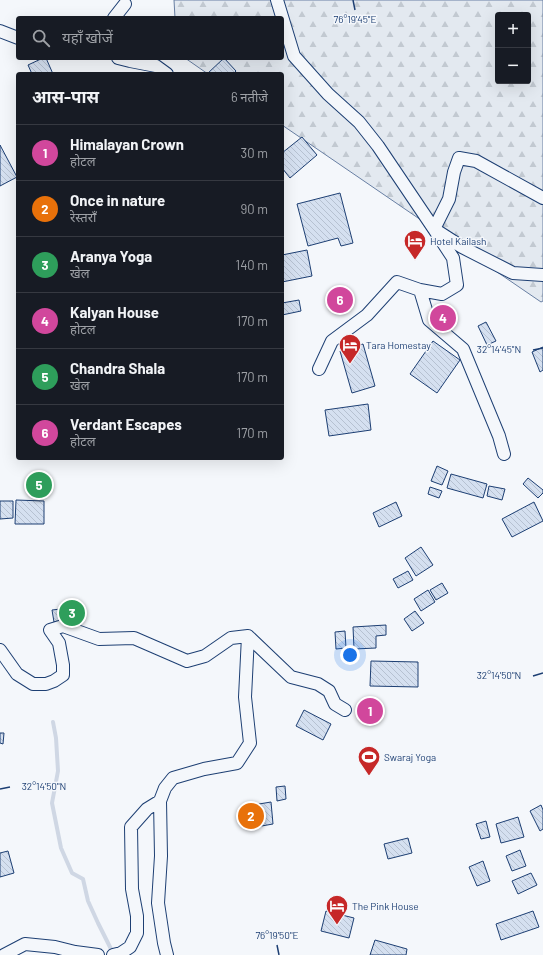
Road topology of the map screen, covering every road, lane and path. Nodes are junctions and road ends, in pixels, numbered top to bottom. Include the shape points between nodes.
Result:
1 (277, 0) edge
2 (125, 4) dead end
3 (116, 16) edge
4 (282, 16) edge
5 (284, 23) edge
6 (0, 31) edge
7 (16, 37) edge
8 (124, 60) edge
9 (164, 72) edge
10 (543, 198) edge
11 (434, 229) junction
12 (543, 275) edge
13 (420, 290) junction
14 (319, 369) dead end
15 (504, 454) dead end
16 (248, 636) junction
17 (0, 650) edge
18 (345, 710) dead end
19 (160, 801) junction
20 (117, 954) edge
21 (4, 955) edge
22 (98, 955) edge
23 (167, 955) edge

1 - 4 street
2 - 3 street
5 - 11 street via 294,56 328,94 359,122
6 - 7 street
8 - 9 street via 156,66
10 - 11 street via 476,161 459,158 449,199
11 - 12 street via 462,247 513,273
11 - 13 street via 453,258 458,285 442,294
13 - 14 street via 397,282 367,315 332,341
13 - 15 street via 428,320 463,349
16 - 17 street via 231,638 205,656 187,661 134,638 99,639 63,626 50,630 59,643 62,675 46,684 33,684 17,674
16 - 18 street via 291,676 318,684 329,691 335,704
16 - 19 street via 244,697 250,743 237,763 173,778 165,788
19 - 20 street via 147,809 131,827 132,889 137,933 130,947
19 - 23 street via 161,856 158,903
21 - 22 street via 25,944

